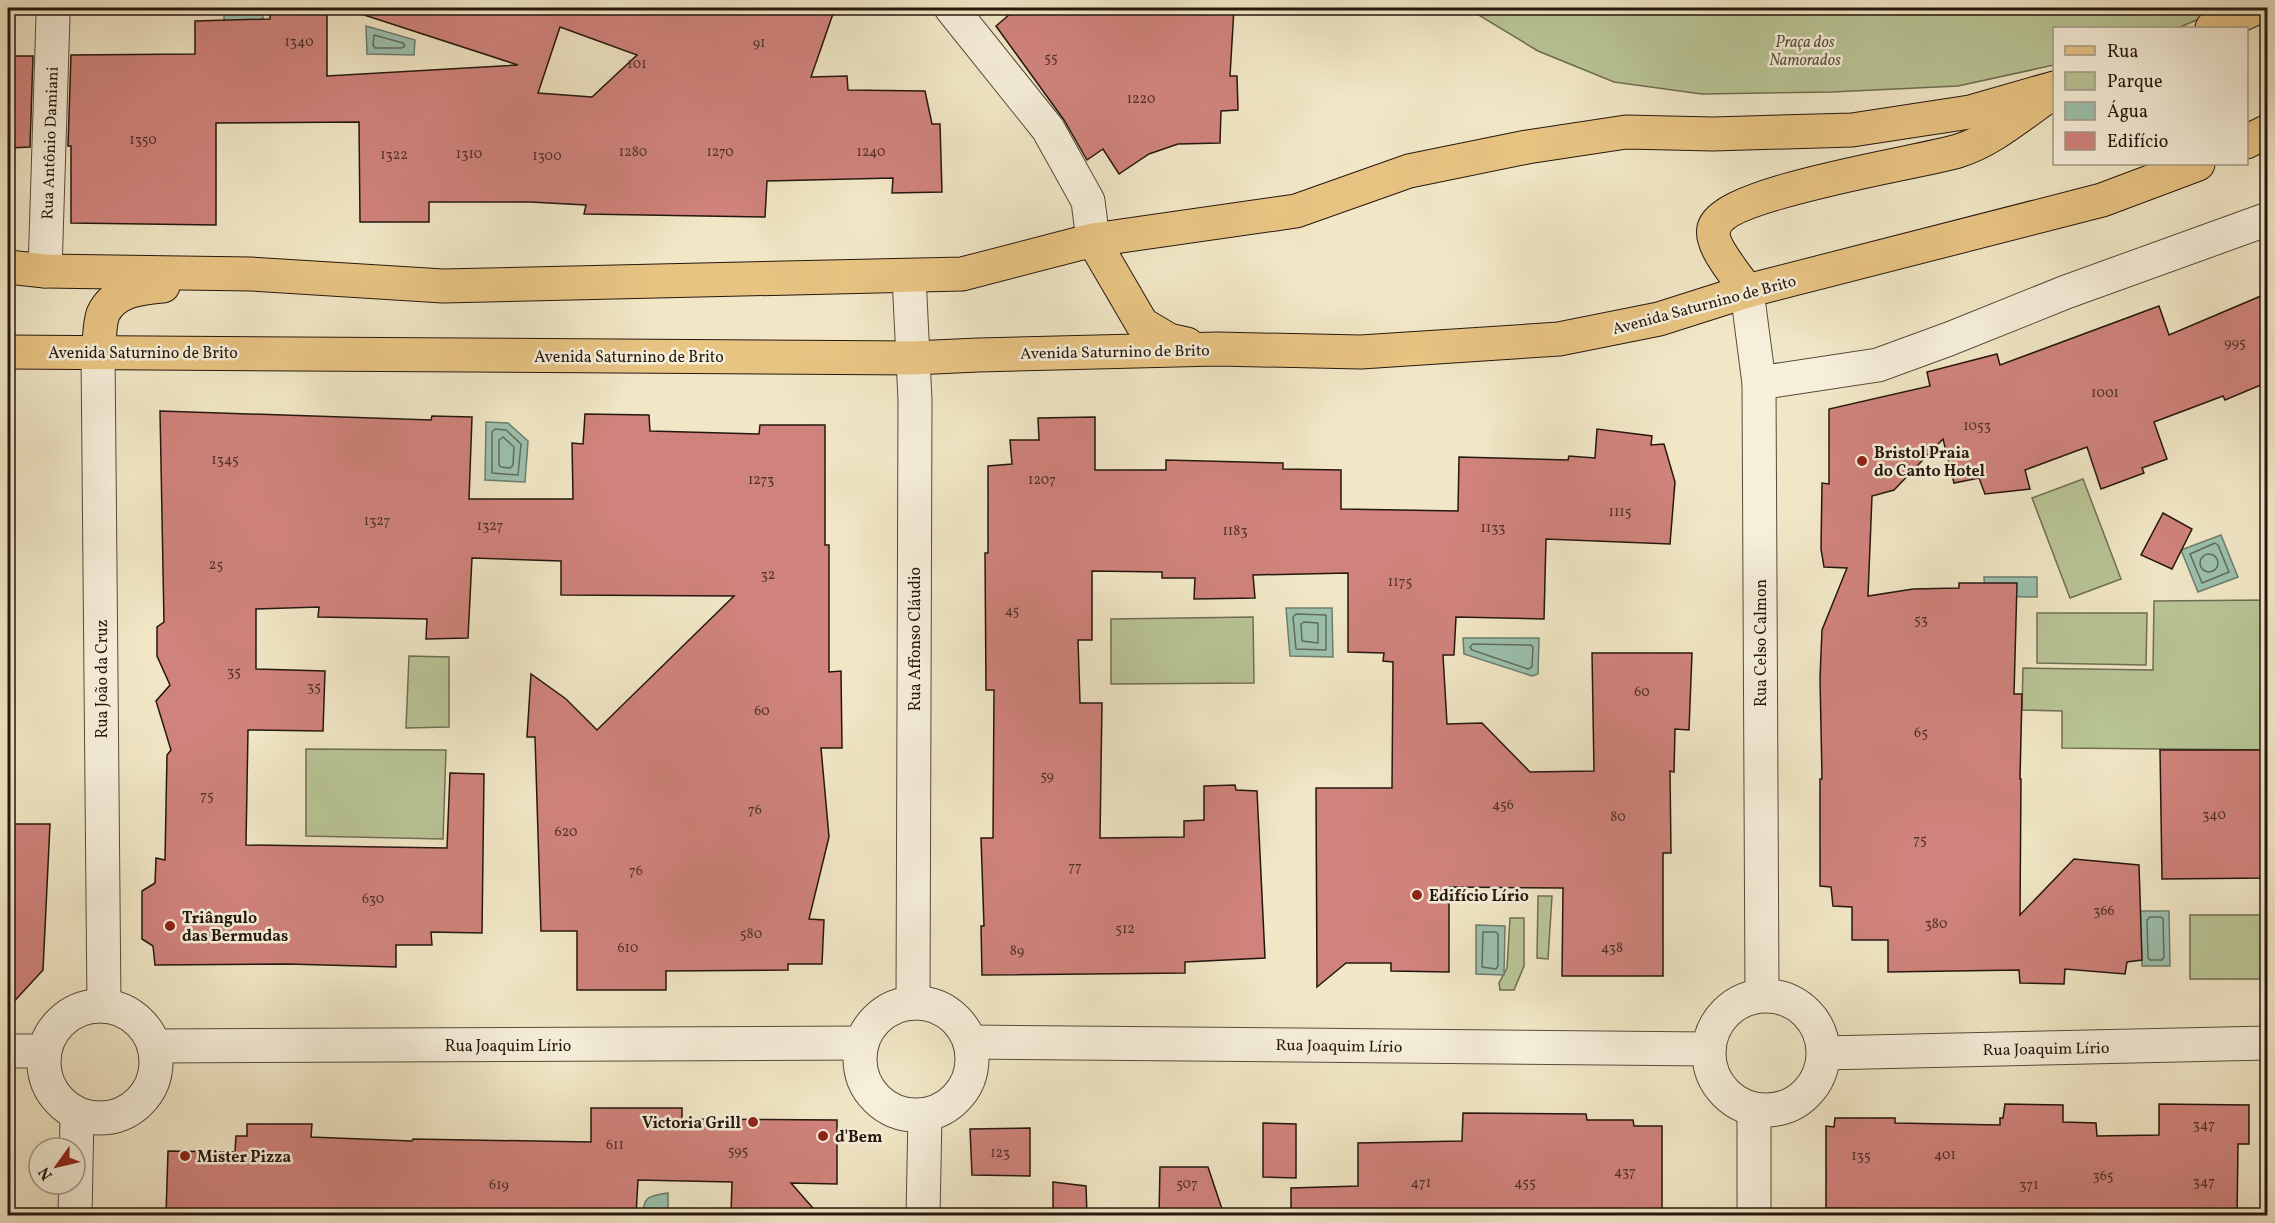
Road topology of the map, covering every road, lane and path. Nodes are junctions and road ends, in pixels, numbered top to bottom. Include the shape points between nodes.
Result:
1 (951, 8) edge
2 (2256, 8) edge
3 (53, 16) dead end
4 (2214, 27) edge
5 (2053, 90) edge
6 (2053, 91) edge
7 (2268, 131) edge
8 (2248, 141) edge
9 (2195, 165) edge
10 (2268, 219) edge
11 (1093, 240) junction
12 (8, 267) edge
13 (45, 270) junction
14 (252, 274) junction
15 (909, 276) junction
16 (1747, 291) junction
17 (1217, 349) junction
18 (8, 352) edge
19 (98, 352) junction
20 (913, 358) junction
21 (1759, 383) junction
22 (1762, 995) junction
23 (913, 1003) junction
24 (104, 1006) junction
25 (970, 1042) junction
26 (862, 1043) junction
27 (2268, 1043) edge
28 (154, 1046) junction
29 (1708, 1049) junction
30 (8, 1051) edge
31 (44, 1051) junction
32 (1824, 1053) junction
33 (1754, 1110) junction
34 (77, 1114) junction
35 (925, 1116) junction
36 (75, 1215) edge
37 (923, 1215) edge
38 (1754, 1215) edge

1 - 11 street via 1048,129 1088,201
2 - 4 main road
3 - 13 street, Rua Antônio Damiani
5 - 11 main road via 1970,112 1852,130 1603,135 1409,171 1296,211
6 - 16 main road via 2000,131 1959,151 1812,183 1729,213 1718,221 1714,238
7 - 8 main road
9 - 16 main road, Avenida Saturnino de Brito via 2102,200
10 - 21 street via 1878,365
11 - 15 main road via 962,274
11 - 17 main road via 1142,324 1169,340
12 - 13 main road
13 - 14 main road
14 - 15 main road via 444,286
14 - 19 main road via 134,289 115,298 103,315
15 - 20 street, Rua Affonso Cláudio
16 - 17 main road, Avenida Saturnino de Brito via 1659,319 1559,339 1361,352
16 - 21 street, Rua Celso Calmon
17 - 20 main road, Avenida Saturnino de Brito
18 - 19 main road, Avenida Saturnino de Brito
19 - 20 main road, Avenida Saturnino de Brito
19 - 24 street, Rua João da Cruz
20 - 23 street, Rua Affonso Cláudio
21 - 22 street, Rua Celso Calmon
22 - 29 street via 1743,1000 1726,1012 1714,1029
22 - 32 street via 1781,997 1799,1005 1821,1035
23 - 25 street via 931,1005 948,1013 962,1026
23 - 26 street via 881,1015
24 - 28 street via 135,1018
24 - 31 street via 84,1008 66,1017 52,1032
25 - 29 street, Rua Joaquim Lírio
25 - 35 street via 971,1075 954,1102
26 - 28 street, Rua Joaquim Lírio
26 - 35 street via 861,1072 874,1097 897,1113
27 - 32 street, Rua Joaquim Lírio
28 - 34 street via 155,1078 137,1105 109,1118
29 - 33 street via 1713,1075 1729,1098
30 - 31 street
31 - 34 street via 45,1076 57,1098
32 - 33 street via 1814,1086 1788,1107
33 - 38 street
34 - 36 street
35 - 37 street

